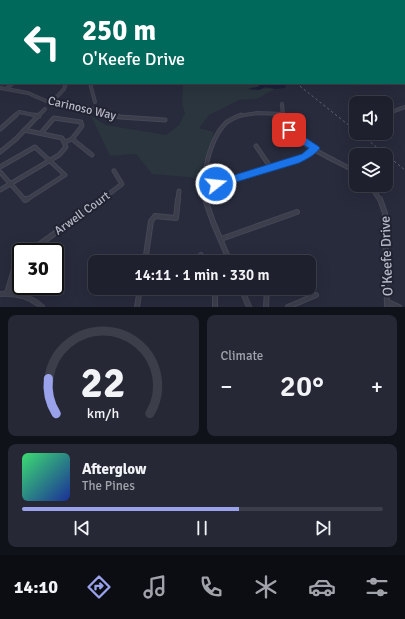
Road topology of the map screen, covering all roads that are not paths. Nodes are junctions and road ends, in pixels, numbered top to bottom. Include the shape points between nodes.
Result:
1 (12, 84) edge
2 (66, 84) edge
3 (90, 84) edge
4 (0, 88) edge
5 (6, 89) junction
6 (52, 102) junction
7 (95, 102) dead end
8 (282, 104) dead end
9 (405, 107) edge
10 (45, 108) dead end
11 (393, 111) edge
12 (282, 114) junction
13 (39, 116) junction
14 (165, 120) dead end
15 (0, 129) edge
16 (24, 130) junction
17 (41, 133) junction
18 (72, 139) junction
19 (65, 142) junction
20 (0, 146) edge
21 (256, 146) dead end
22 (315, 148) junction
23 (2, 151) edge
24 (92, 155) dead end
25 (50, 160) junction
26 (0, 167) edge
27 (271, 168) junction
28 (349, 168) edge
29 (114, 171) dead end
30 (0, 172) edge
31 (10, 184) junction
32 (204, 185) junction
33 (0, 190) edge
34 (179, 191) dead end
35 (376, 192) edge
36 (297, 212) dead end
37 (221, 239) junction
38 (41, 243) edge
39 (146, 255) edge
40 (227, 255) edge
41 (12, 276) edge
42 (7, 293) junction
43 (0, 294) edge
44 (139, 295) edge
45 (215, 295) edge
46 (244, 295) edge
47 (267, 295) edge
48 (316, 295) dead end
49 (387, 305) edge
50 (42, 307) edge
51 (137, 307) edge
52 (214, 307) edge
53 (249, 307) edge
54 (266, 307) edge
55 (288, 307) edge
56 (399, 307) edge

1 - 5 street
2 - 6 street
3 - 7 street
4 - 5 street, Carinoso Way
5 - 6 street, Carinoso Way via 28,93
6 - 14 street, Carinoso Way via 90,108 126,118
8 - 12 street
9 - 11 street
10 - 13 street
12 - 22 street via 292,133
12 - 32 street via 252,113 239,116 227,123 220,131 207,161
13 - 15 street via 19,112
13 - 16 street
16 - 17 street
16 - 23 street
17 - 18 street via 54,118 81,122 82,126
17 - 19 street via 60,137
18 - 19 street
18 - 24 street
19 - 25 street via 66,146 62,152
20 - 23 street
21 - 27 street
22 - 27 street via 301,159
22 - 28 street
25 - 26 street via 35,147
25 - 31 street
25 - 31 street via 65,175 25,200
27 - 32 street via 221,183
29 - 38 street, Arwell Court via 122,184
30 - 31 street
31 - 33 street
32 - 37 street via 209,210
34 - 39 street via 176,218 155,216 151,221
35 - 49 street, O'Keefe Drive via 385,213
36 - 37 street
37 - 40 street
41 - 42 street
42 - 43 street
42 - 50 street via 29,297
44 - 51 street
45 - 52 street
46 - 53 street
47 - 54 street
48 - 55 street
49 - 56 street

